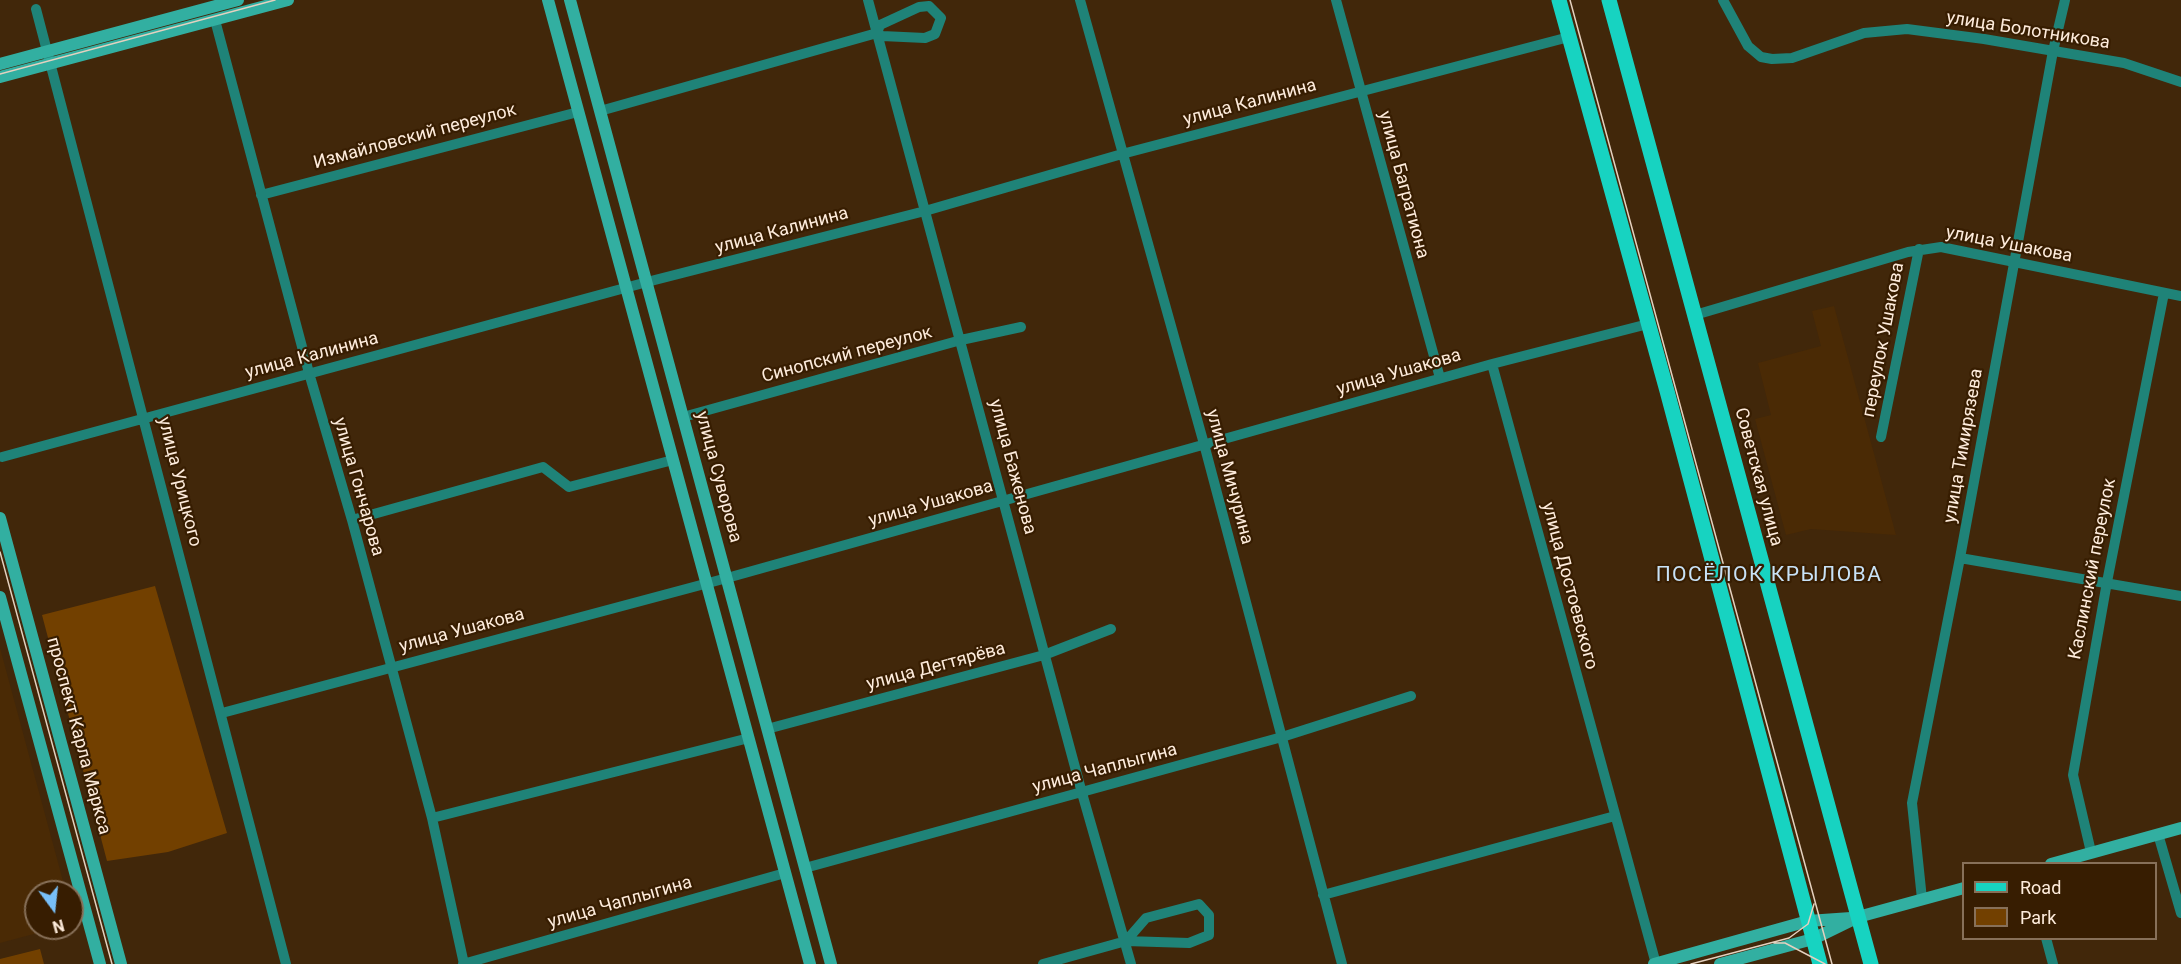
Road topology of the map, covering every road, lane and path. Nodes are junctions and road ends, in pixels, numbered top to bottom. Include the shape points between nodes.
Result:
1 (238, 0) edge
2 (288, 0) edge
3 (549, 0) edge
4 (570, 0) edge
5 (868, 0) edge
6 (1080, 0) edge
7 (1336, 0) edge
8 (1559, 0) edge
9 (1609, 0) edge
10 (1723, 0) edge
11 (2065, 0) edge
12 (36, 9) dead end
13 (215, 20) junction
14 (877, 33) junction
15 (1569, 37) junction
16 (2053, 51) junction
17 (50, 57) junction
18 (0, 64) edge
19 (0, 77) edge
20 (2181, 82) edge
21 (1361, 92) junction
22 (600, 111) junction
23 (578, 112) junction
24 (1122, 154) junction
25 (261, 195) junction
26 (925, 211) junction
27 (1919, 249) junction
28 (2014, 262) junction
29 (647, 282) junction
30 (628, 288) junction
31 (2164, 293) junction
32 (2181, 296) edge
33 (1695, 315) junction
34 (1648, 324) junction
35 (1021, 327) dead end
36 (961, 340) junction
37 (1492, 364) junction
38 (309, 373) junction
39 (1440, 378) junction
40 (683, 417) junction
41 (146, 420) junction
42 (1881, 437) dead end
43 (1204, 444) junction
44 (2, 456) dead end
45 (673, 460) junction
46 (1004, 500) junction
47 (0, 518) edge
48 (352, 520) junction
49 (1960, 558) junction
50 (727, 578) junction
51 (2107, 582) junction
52 (707, 583) junction
53 (2181, 596) edge
54 (0, 597) edge
55 (1111, 629) dead end
56 (1044, 655) junction
57 (390, 667) junction
58 (1411, 696) dead end
59 (222, 713) junction
60 (767, 729) junction
61 (1282, 737) junction
62 (749, 738) junction
63 (1082, 793) junction
64 (1615, 816) junction
65 (432, 818) junction
66 (2181, 828) edge
67 (2158, 834) junction
68 (2091, 852) junction
69 (2058, 862) edge
70 (805, 868) junction
71 (785, 873) junction
72 (1962, 889) edge
73 (1323, 895) junction
74 (1922, 899) junction
75 (2181, 913) edge
76 (1858, 917) junction
77 (1808, 921) junction
78 (1813, 939) junction
79 (2046, 940) edge
80 (1126, 941) junction
81 (99, 964) edge
82 (121, 964) edge
83 (286, 964) edge
84 (464, 964) edge
85 (810, 964) edge
86 (831, 964) edge
87 (1043, 964) edge
88 (1131, 964) edge
89 (1342, 964) edge
90 (1655, 964) edge
91 (1720, 964) edge
92 (1820, 964) edge
93 (1871, 964) edge
94 (2053, 964) edge

1 - 17 main road
2 - 13 main road
3 - 23 main road
4 - 22 main road, улица Суворова
5 - 14 street, улица Баженова
6 - 24 street, улица Мичурина
7 - 21 street, улица Багратиона
8 - 15 main road
9 - 33 main road, Советская улица
10 - 16 street, улица Болотникова via 1748,46 1761,57 1772,59 1792,58 1864,33 1907,28
11 - 16 street, улица Тимирязева
12 - 17 street, улица Урицкого
13 - 17 main road
13 - 25 street, улица Гончарова
14 - 14 street via 880,25 919,7 929,6 942,18 935,34 925,38
14 - 22 street
14 - 26 street, улица Баженова
15 - 21 street, улица Калинина
15 - 34 main road
16 - 20 street, улица Болотникова via 2124,63
16 - 28 street, улица Тимирязева
17 - 18 main road
17 - 19 main road
17 - 41 street, улица Урицкого
21 - 24 street, улица Калинина
21 - 39 street, улица Багратиона
22 - 29 main road, улица Суворова
23 - 25 street, Измайловский переулок
23 - 30 main road
24 - 26 street, улица Калинина
24 - 43 street, улица Мичурина
25 - 38 street, улица Гончарова
26 - 29 street, улица Калинина
26 - 36 street, улица Баженова
27 - 28 street, улица Ушакова via 1941,247
27 - 33 street, улица Ушакова
27 - 42 street, переулок Ушакова
28 - 31 street, улица Ушакова
28 - 49 street, улица Тимирязева
29 - 30 street, улица Калинина
29 - 40 main road, улица Суворова
30 - 38 street, улица Калинина
30 - 45 main road
31 - 32 street, улица Ушакова
31 - 51 street, Каслинский переулок
33 - 76 main road, Советская улица
34 - 37 street, улица Ушакова
34 - 77 main road
35 - 36 street, Синопский переулок
36 - 40 street, Синопский переулок
36 - 46 street, улица Баженова
37 - 39 street, улица Ушакова
37 - 64 street, улица Достоевского
38 - 41 street, улица Калинина
38 - 48 street, улица Гончарова
39 - 43 street, улица Ушакова
40 - 50 main road, улица Суворова
41 - 44 street, улица Калинина
41 - 59 street, улица Урицкого
43 - 46 street, улица Ушакова
43 - 61 street, улица Мичурина
45 - 48 street via 569,487 543,467
45 - 52 main road
46 - 50 street, улица Ушакова
46 - 56 street, улица Баженова
47 - 82 main road, проспект Карла Маркса
48 - 57 street, улица Гончарова
49 - 51 street
49 - 74 street, улица Тимирязева via 1912,803
50 - 52 street, улица Ушакова
50 - 60 main road, улица Суворова
51 - 53 street
51 - 68 street, Каслинский переулок via 2073,775
52 - 57 street, улица Ушакова
52 - 62 main road
54 - 81 main road
55 - 56 street, улица Дегтярёва
56 - 60 street, улица Дегтярёва
56 - 63 street, улица Баженова
57 - 59 street, улица Ушакова
57 - 65 street, улица Гончарова
58 - 61 street, улица Чаплыгина
59 - 83 street, улица Урицкого
60 - 70 main road, улица Суворова
61 - 63 street, улица Чаплыгина
61 - 73 street, улица Мичурина
62 - 65 street
62 - 71 main road
63 - 70 street, улица Чаплыгина
63 - 80 street, улица Баженова
64 - 73 street
64 - 90 street, улица Достоевского
65 - 84 street, улица Гончарова
66 - 67 main road
67 - 68 main road
67 - 75 street
68 - 69 main road
70 - 86 main road, улица Суворова
71 - 84 street, улица Чаплыгина
71 - 85 main road
72 - 74 main road
73 - 89 street, улица Мичурина
74 - 76 main road
76 - 77 main road
76 - 78 main road
76 - 93 main road, Советская улица
77 - 78 main road
77 - 90 main road
78 - 91 main road
78 - 92 main road
79 - 94 street
80 - 80 street via 1189,943 1209,935 1209,915 1199,904 1146,918
80 - 87 street
80 - 88 street, улица Баженова

